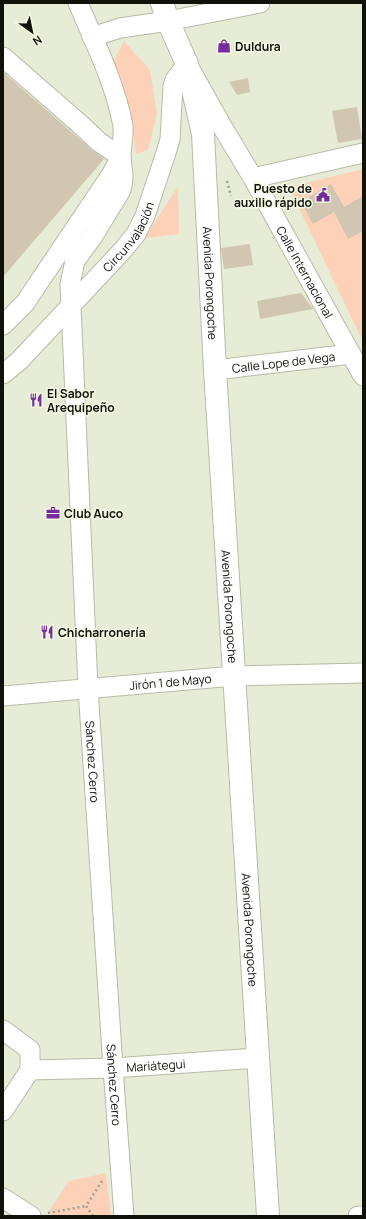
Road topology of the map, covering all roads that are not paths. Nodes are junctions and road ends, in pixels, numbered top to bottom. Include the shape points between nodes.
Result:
1 (78, 3) edge
2 (260, 3) edge
3 (165, 12) edge
4 (92, 37) junction
5 (3, 57) edge
6 (187, 64) junction
7 (363, 153) edge
8 (121, 157) junction
9 (253, 178) junction
10 (70, 307) junction
11 (3, 325) edge
12 (351, 354) junction
13 (215, 370) junction
14 (3, 374) edge
15 (363, 376) edge
16 (363, 673) edge
17 (234, 676) junction
18 (88, 688) junction
19 (3, 696) edge
20 (3, 1030) edge
21 (258, 1058) junction
22 (113, 1068) junction
23 (30, 1070) junction
24 (3, 1111) edge
25 (3, 1198) edge
26 (40, 1214) edge
27 (124, 1216) edge
28 (268, 1216) edge
29 (358, 1216) edge
30 (363, 1216) edge

1 - 4 street
2 - 3 street
3 - 4 street
3 - 6 main road, Avenida Porongoche
4 - 8 street via 114,92 123,128
5 - 8 street via 99,142
6 - 9 street, Calle Internacional
6 - 10 street, Circunvalación via 173,86 170,139 145,216 136,234 123,250
6 - 13 main road, Avenida Porongoche via 203,134
7 - 9 street
8 - 10 street, Sánchez Cerro via 124,174 121,190 93,236 74,261
8 - 11 street via 25,303
9 - 12 street, Calle Internacional
10 - 14 street, Circunvalación via 19,361
10 - 18 street, Sánchez Cerro
12 - 13 street, Calle Lope de Vega
12 - 15 street, Calle Internacional
13 - 17 main road, Avenida Porongoche
16 - 17 street, Jirón 1 de Mayo
17 - 18 street, Jirón 1 de Mayo
17 - 21 main road, Avenida Porongoche
18 - 19 street, Jirón 1 de Mayo
18 - 22 street, Sánchez Cerro
20 - 23 street via 30,1050
21 - 22 street, Mariátegui
21 - 28 main road, Avenida Porongoche
22 - 23 street, Mariátegui
22 - 27 street, Sánchez Cerro
23 - 24 street
25 - 26 street
29 - 30 street

